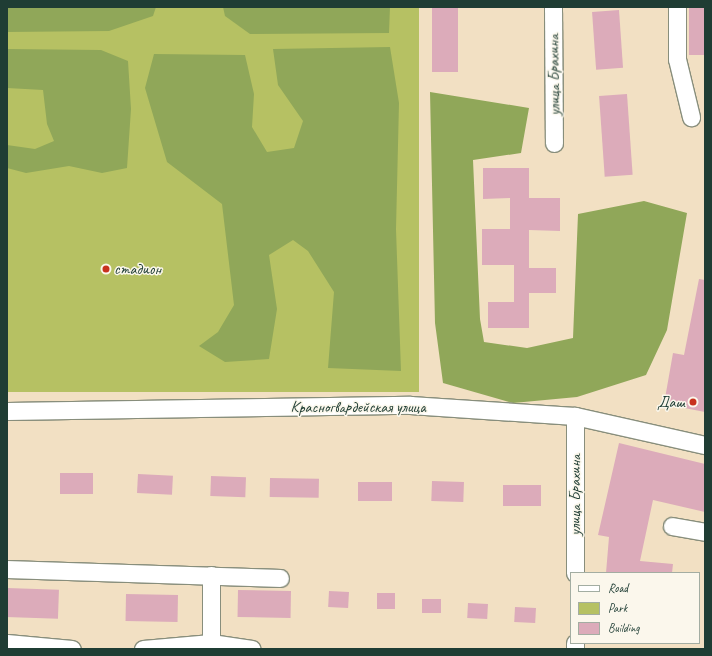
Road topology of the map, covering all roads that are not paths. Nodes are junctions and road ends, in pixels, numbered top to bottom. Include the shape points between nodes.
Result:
1 (553, 7) edge
2 (677, 7) edge
3 (691, 117) dead end
4 (554, 143) dead end
5 (7, 411) edge
6 (575, 416) junction
7 (705, 445) edge
8 (672, 526) dead end
9 (705, 532) edge
10 (7, 569) edge
11 (575, 572) edge
12 (211, 576) junction
13 (280, 578) dead end
14 (7, 643) edge
15 (211, 643) junction
16 (72, 649) edge
17 (143, 649) edge
18 (252, 649) edge

1 - 4 street, улица Брахина
2 - 3 street via 677,59
5 - 6 street, Красногвардейская улица via 410,405
6 - 7 street, Красногвардейская улица
6 - 11 street, улица Брахина
8 - 9 street
10 - 12 street
12 - 13 street
12 - 15 street
14 - 16 street
15 - 17 street
15 - 18 street

